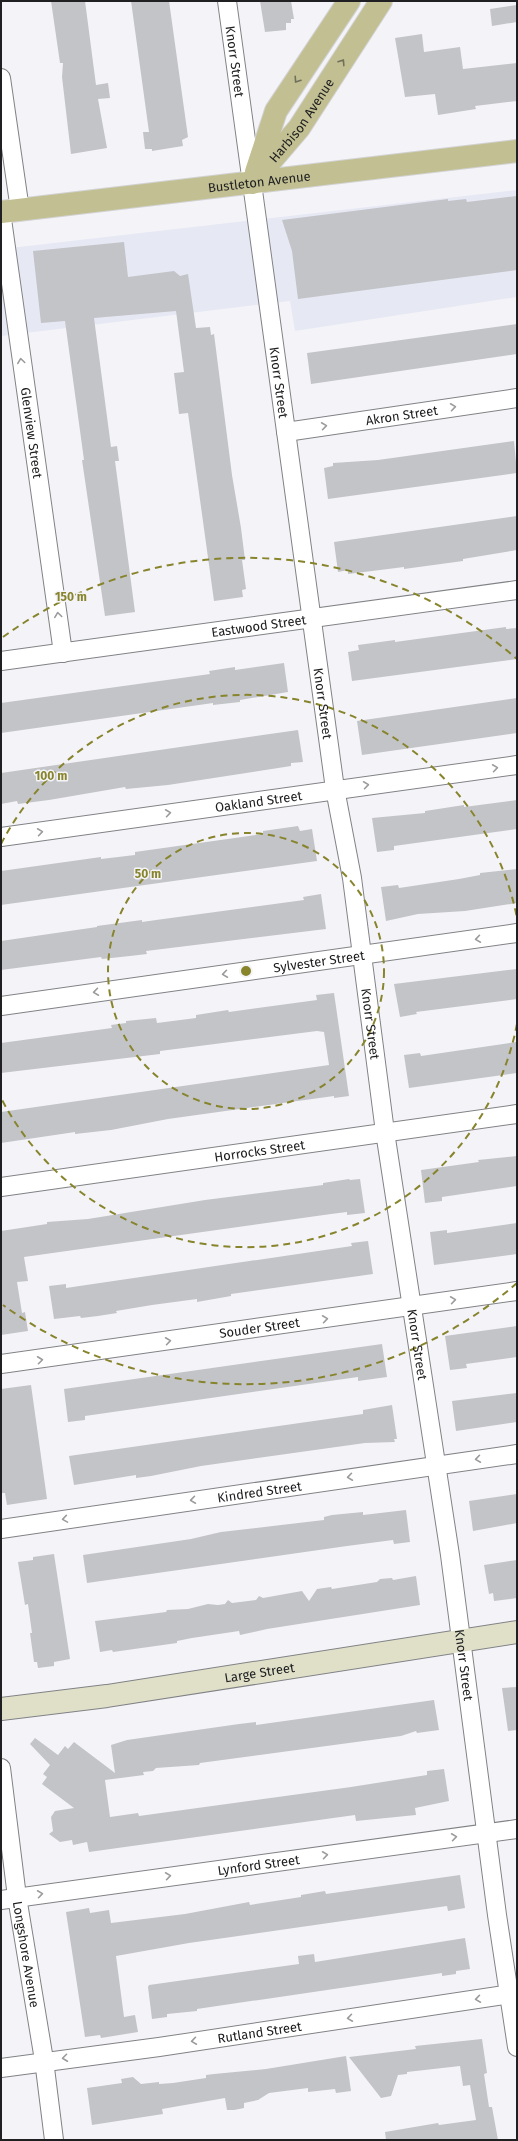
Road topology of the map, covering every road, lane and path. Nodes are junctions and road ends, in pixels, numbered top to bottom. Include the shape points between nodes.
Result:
1 (227, 1) edge
2 (349, 1) edge
3 (381, 1) edge
4 (1, 78) edge
5 (517, 151) edge
6 (252, 183) junction
7 (7, 211) edge
8 (517, 398) edge
9 (286, 432) junction
10 (517, 590) edge
11 (313, 618) junction
12 (63, 653) junction
13 (1, 661) edge
14 (517, 765) edge
15 (335, 789) junction
16 (1, 837) edge
17 (517, 933) edge
18 (360, 955) junction
19 (1, 1006) edge
20 (517, 1114) edge
21 (385, 1132) junction
22 (1, 1187) edge
23 (517, 1291) edge
24 (410, 1307) junction
25 (1, 1364) edge
26 (517, 1454) edge
27 (436, 1464) junction
28 (1, 1529) edge
29 (517, 1632) edge
30 (460, 1640) junction
31 (1, 1709) edge
32 (1, 1768) edge
33 (517, 1829) edge
34 (487, 1833) junction
35 (9, 1899) edge
36 (514, 1994) edge
37 (517, 2047) edge
38 (44, 2060) junction
39 (1, 2068) edge
40 (54, 2140) edge

1 - 6 street, Knorr Street
2 -> 6 main road, Harbison Avenue via 276,111
6 -> 3 main road, Harbison Avenue via 299,128
4 - 7 street, Glenview Street
5 - 6 main road, Bustleton Avenue
6 - 7 main road, Bustleton Avenue
6 - 9 street, Knorr Street
12 -> 7 street, Glenview Street
9 -> 8 street, Akron Street
9 - 11 street, Knorr Street
10 - 11 street, Eastwood Street
11 - 12 street, Eastwood Street
11 - 15 street, Knorr Street
12 - 13 street, Eastwood Street
15 -> 14 street, Oakland Street
16 -> 15 street, Oakland Street
15 - 18 street, Knorr Street via 352,878
17 -> 18 street, Sylvester Street
18 -> 19 street, Sylvester Street
18 - 21 street, Knorr Street
20 - 21 street, Horrocks Street
21 - 22 street, Horrocks Street
21 - 24 street, Knorr Street
24 -> 23 street, Souder Street
25 -> 24 street, Souder Street
24 - 27 street, Knorr Street
26 -> 27 street, Kindred Street
27 -> 28 street, Kindred Street
27 - 30 street, Knorr Street
29 - 30 street, Large Street
30 - 31 street, Large Street via 107,1696
30 - 34 street, Knorr Street
32 - 35 street, Longshore Avenue
33 - 34 street, Lynford Street
35 -> 34 street, Lynford Street
34 - 36 street, Knorr Street via 497,1915
35 - 38 street, Longshore Avenue
36 - 37 street, Knorr Street
36 -> 38 street, Rutland Street via 166,2046
38 - 39 street, Rutland Street
38 - 40 street, Longshore Avenue

